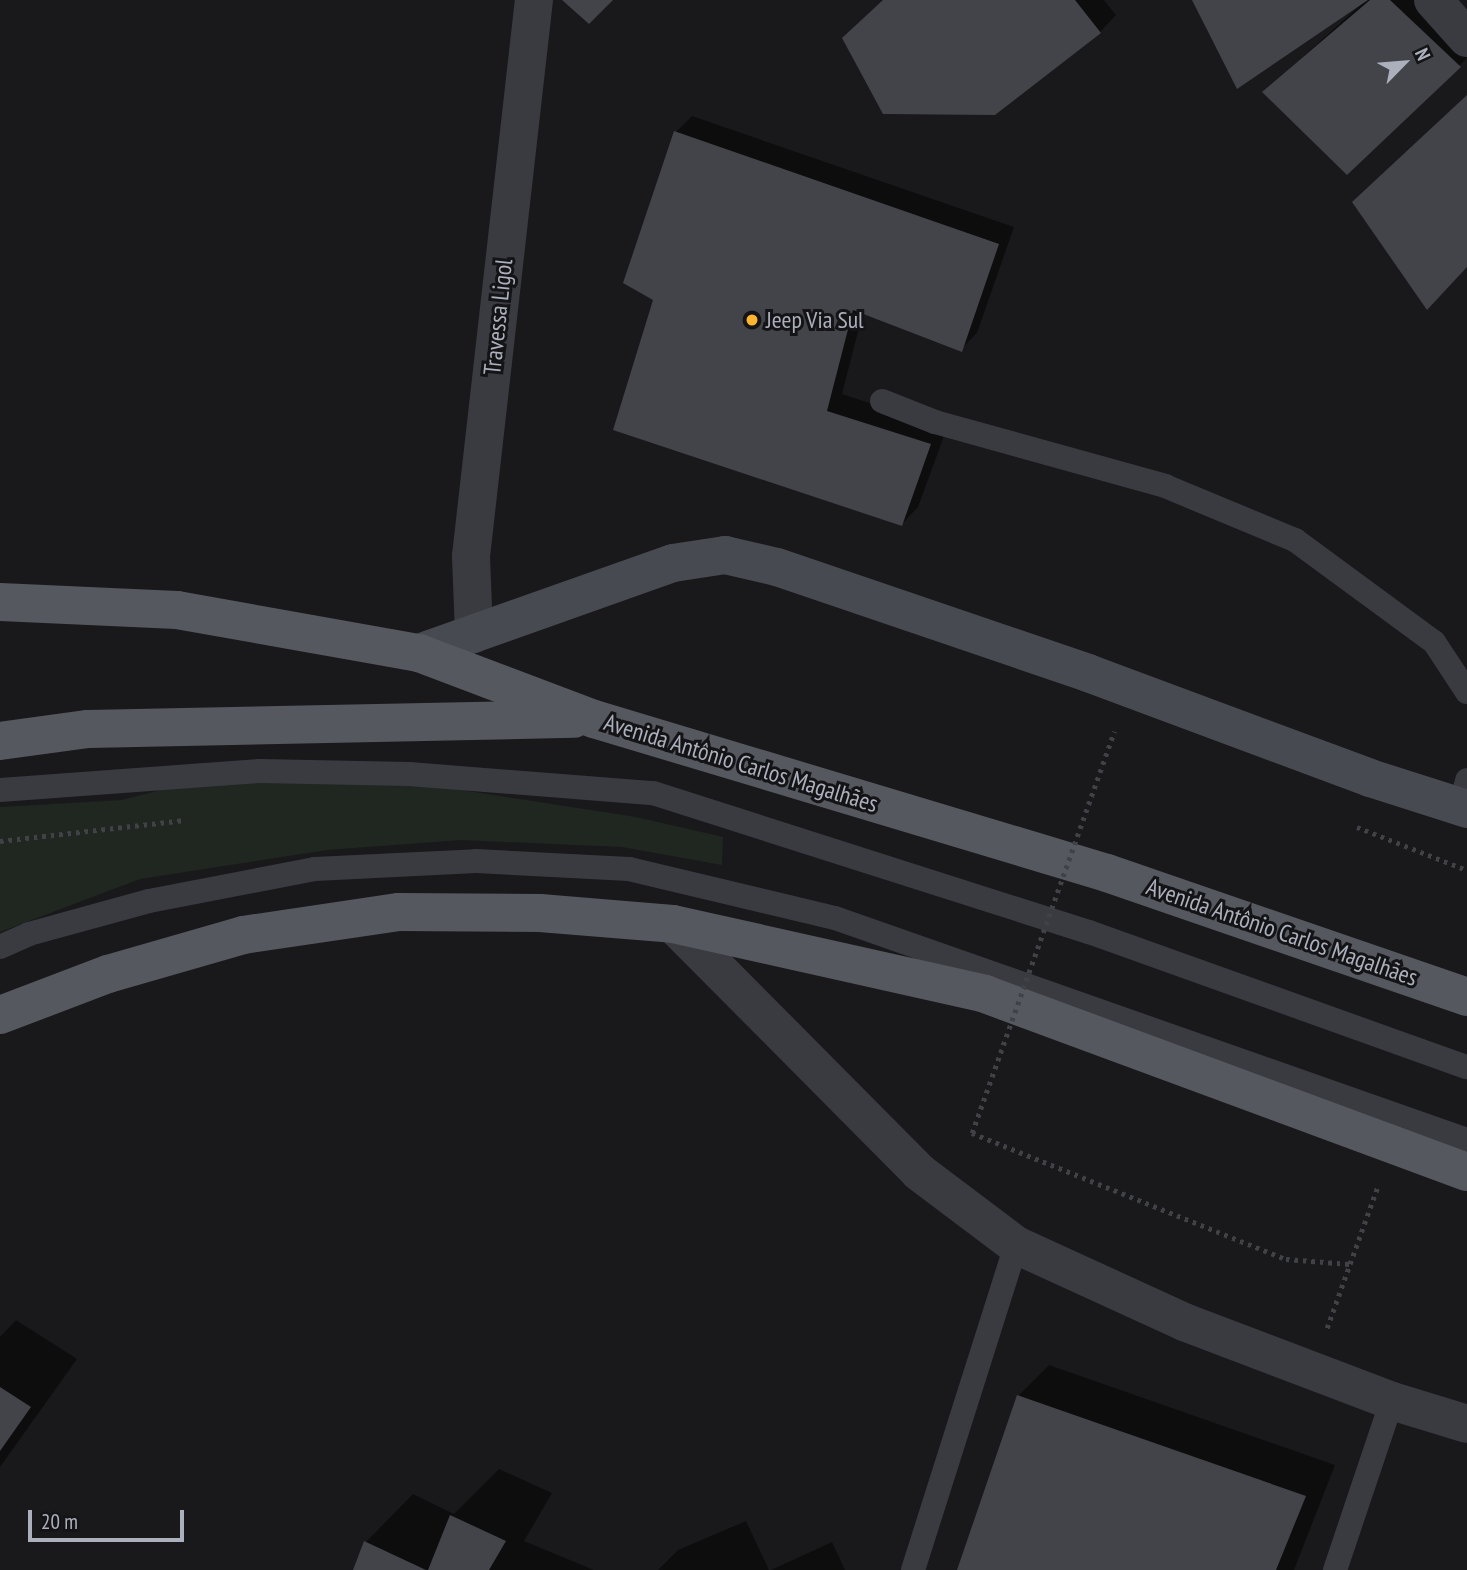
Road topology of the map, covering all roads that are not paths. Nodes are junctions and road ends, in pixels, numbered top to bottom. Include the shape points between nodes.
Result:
1 (534, 0) edge
2 (1433, 0) edge
3 (1467, 37) edge
4 (882, 401) dead end
5 (0, 602) edge
6 (474, 634) junction
7 (419, 653) junction
8 (1467, 692) edge
9 (594, 719) junction
10 (0, 741) edge
11 (0, 790) edge
12 (1465, 799) edge
13 (673, 924) junction
14 (0, 947) edge
15 (1467, 997) edge
16 (0, 1015) edge
17 (1467, 1066) edge
18 (1467, 1140) edge
19 (1467, 1172) edge
20 (1016, 1245) junction
21 (1392, 1401) junction
22 (1467, 1424) edge
23 (913, 1570) edge
24 (1335, 1570) edge

1 - 6 street, Travessa Ligol via 471,556
2 - 3 street
4 - 8 lane via 935,422 1165,486 1296,540 1434,642
5 - 7 main road, Avenida Antônio Carlos Magalhães via 177,610
6 - 7 main road
6 - 12 main road via 674,563 725,555 777,567
7 - 9 main road, Avenida Antônio Carlos Magalhães
9 - 10 main road via 88,729
9 - 15 main road, Avenida Antônio Carlos Magalhães via 1107,873
11 - 17 lane via 260,771 409,774 653,793 1089,932
13 - 16 main road via 540,912 399,912 243,935 108,974
13 - 19 main road via 985,994
13 - 20 street via 919,1172
14 - 18 lane via 29,934 149,901 314,869 476,861 629,869 835,918
20 - 21 street via 1184,1322
20 - 23 lane
21 - 22 street
21 - 24 lane

